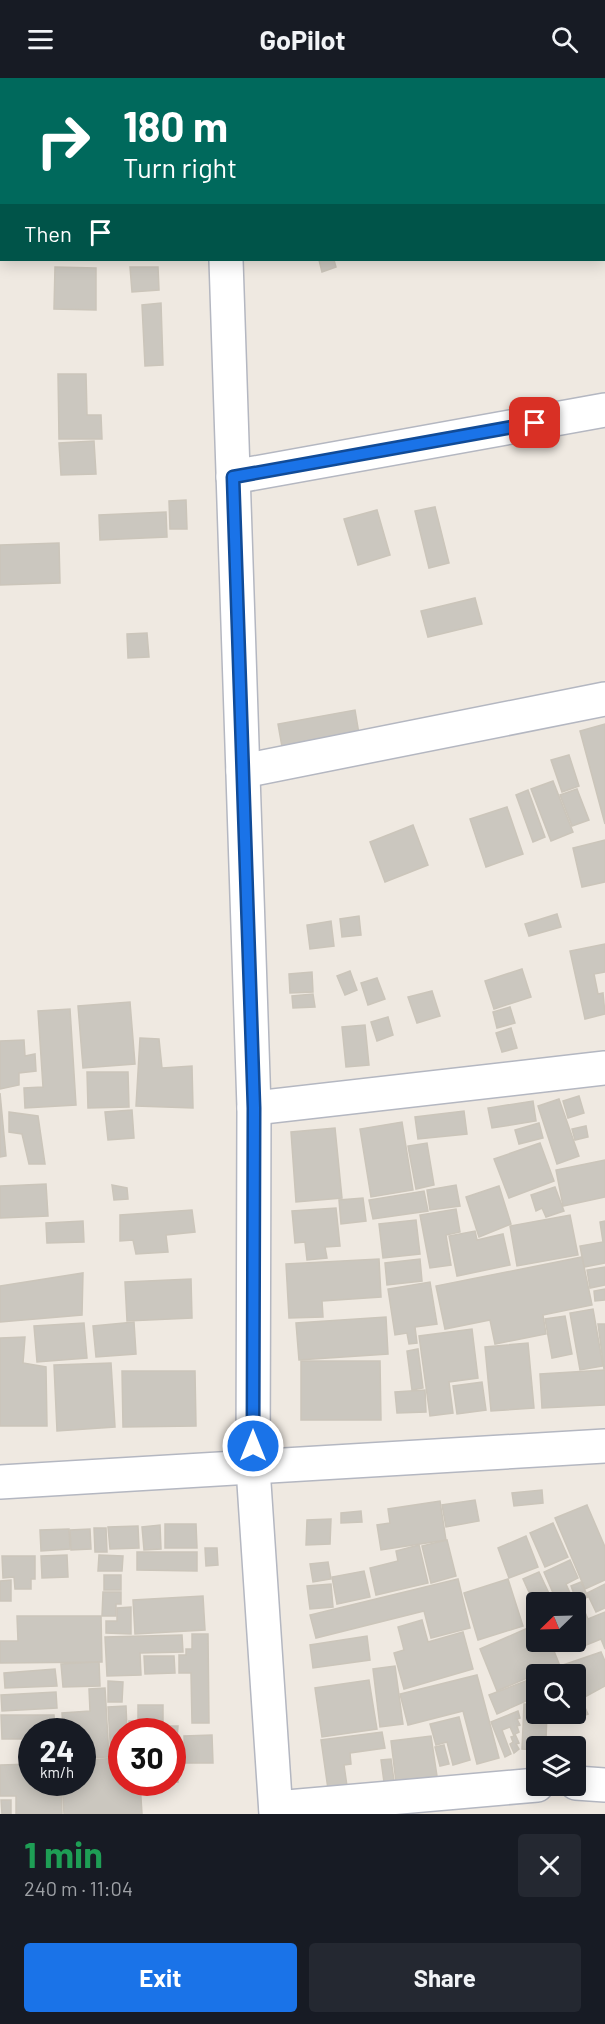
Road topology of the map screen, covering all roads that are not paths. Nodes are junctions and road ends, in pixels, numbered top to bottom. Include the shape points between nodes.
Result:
1 (226, 261) edge
2 (605, 410) edge
3 (233, 477) junction
4 (605, 699) edge
5 (243, 771) junction
6 (605, 1068) edge
7 (254, 1108) junction
8 (605, 1446) edge
9 (253, 1468) junction
10 (0, 1482) edge
11 (586, 1784) edge
12 (605, 1785) edge
13 (526, 1786) edge
14 (276, 1811) edge

1 - 3 street
2 - 3 street
3 - 5 street
4 - 5 street
5 - 7 street
6 - 7 street
7 - 9 street
8 - 9 street
9 - 10 street
9 - 14 street
11 - 12 street
13 - 14 street

